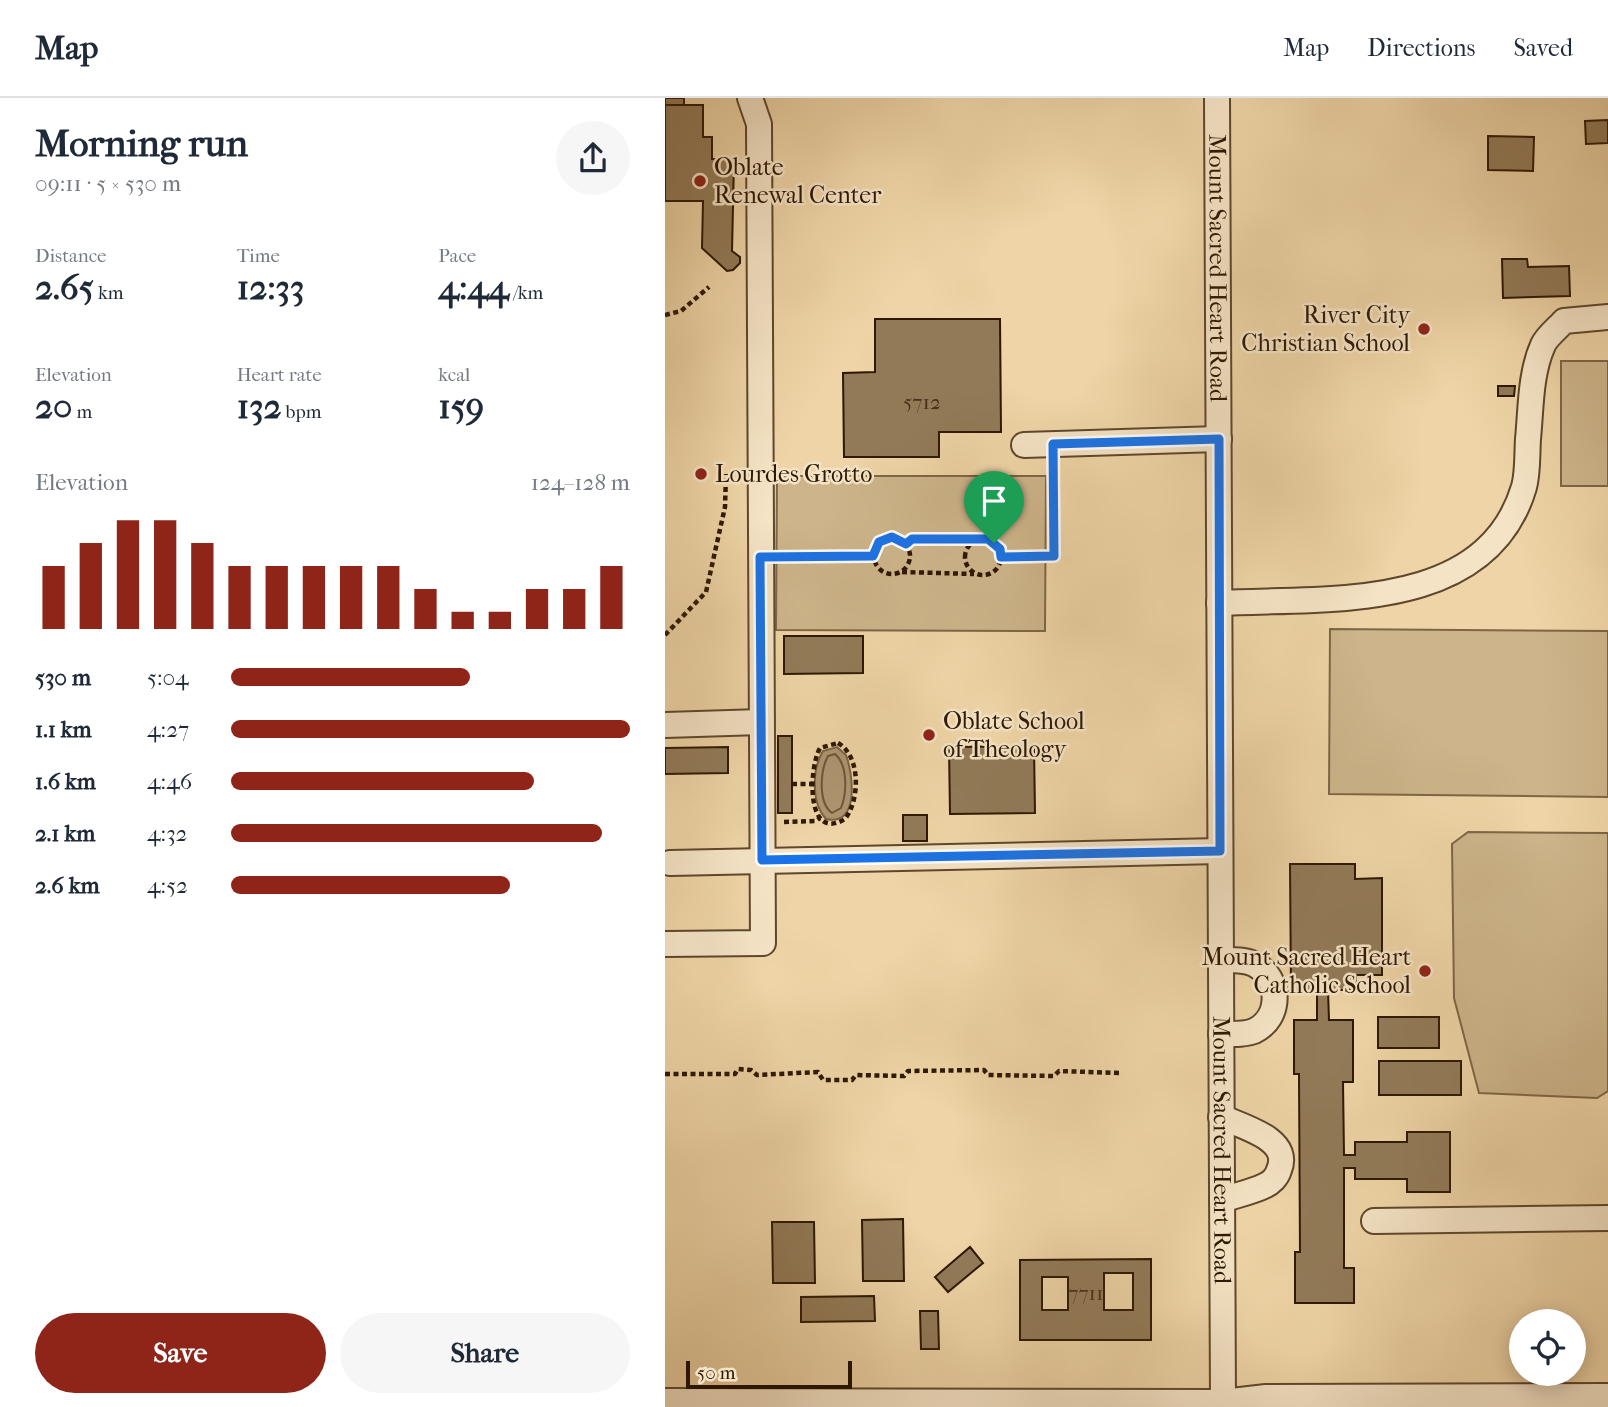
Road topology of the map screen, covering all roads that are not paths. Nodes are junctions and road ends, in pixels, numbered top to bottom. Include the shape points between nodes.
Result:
1 (734, 98) edge
2 (750, 98) edge
3 (1217, 98) edge
4 (1608, 317) edge
5 (1219, 439) junction
6 (1024, 445) dead end
7 (1219, 603) junction
8 (761, 722) junction
9 (665, 725) edge
10 (1220, 851) junction
11 (762, 860) junction
12 (667, 864) edge
13 (669, 948) edge
14 (1221, 960) junction
15 (1221, 1034) junction
16 (1221, 1117) junction
17 (1222, 1200) junction
18 (1608, 1218) edge
19 (1374, 1221) dead end
20 (1608, 1396) edge
21 (665, 1401) edge
22 (1223, 1402) junction
23 (1189, 1405) edge

1 - 2 street
2 - 8 street via 759,124
3 - 5 street, Mount Sacred Heart Road
4 - 7 street via 1564,321 1544,343 1534,376 1524,486 1505,528 1465,568 1432,583 1379,595
5 - 6 street
5 - 7 street, Mount Sacred Heart Road
7 - 10 street, Mount Sacred Heart Road
8 - 9 street
8 - 11 street
10 - 11 street
10 - 14 street, Mount Sacred Heart Road
11 - 12 street
11 - 13 street via 762,943
14 - 15 street, Mount Sacred Heart Road
14 - 15 street via 1252,963 1264,971 1276,997 1273,1011 1254,1031
15 - 16 street, Mount Sacred Heart Road
16 - 17 street, Mount Sacred Heart Road
16 - 17 street via 1267,1138 1279,1147 1283,1162 1266,1185
17 - 22 street, Mount Sacred Heart Road
18 - 19 street
20 - 22 street via 1266,1397
21 - 23 street
22 - 23 street

